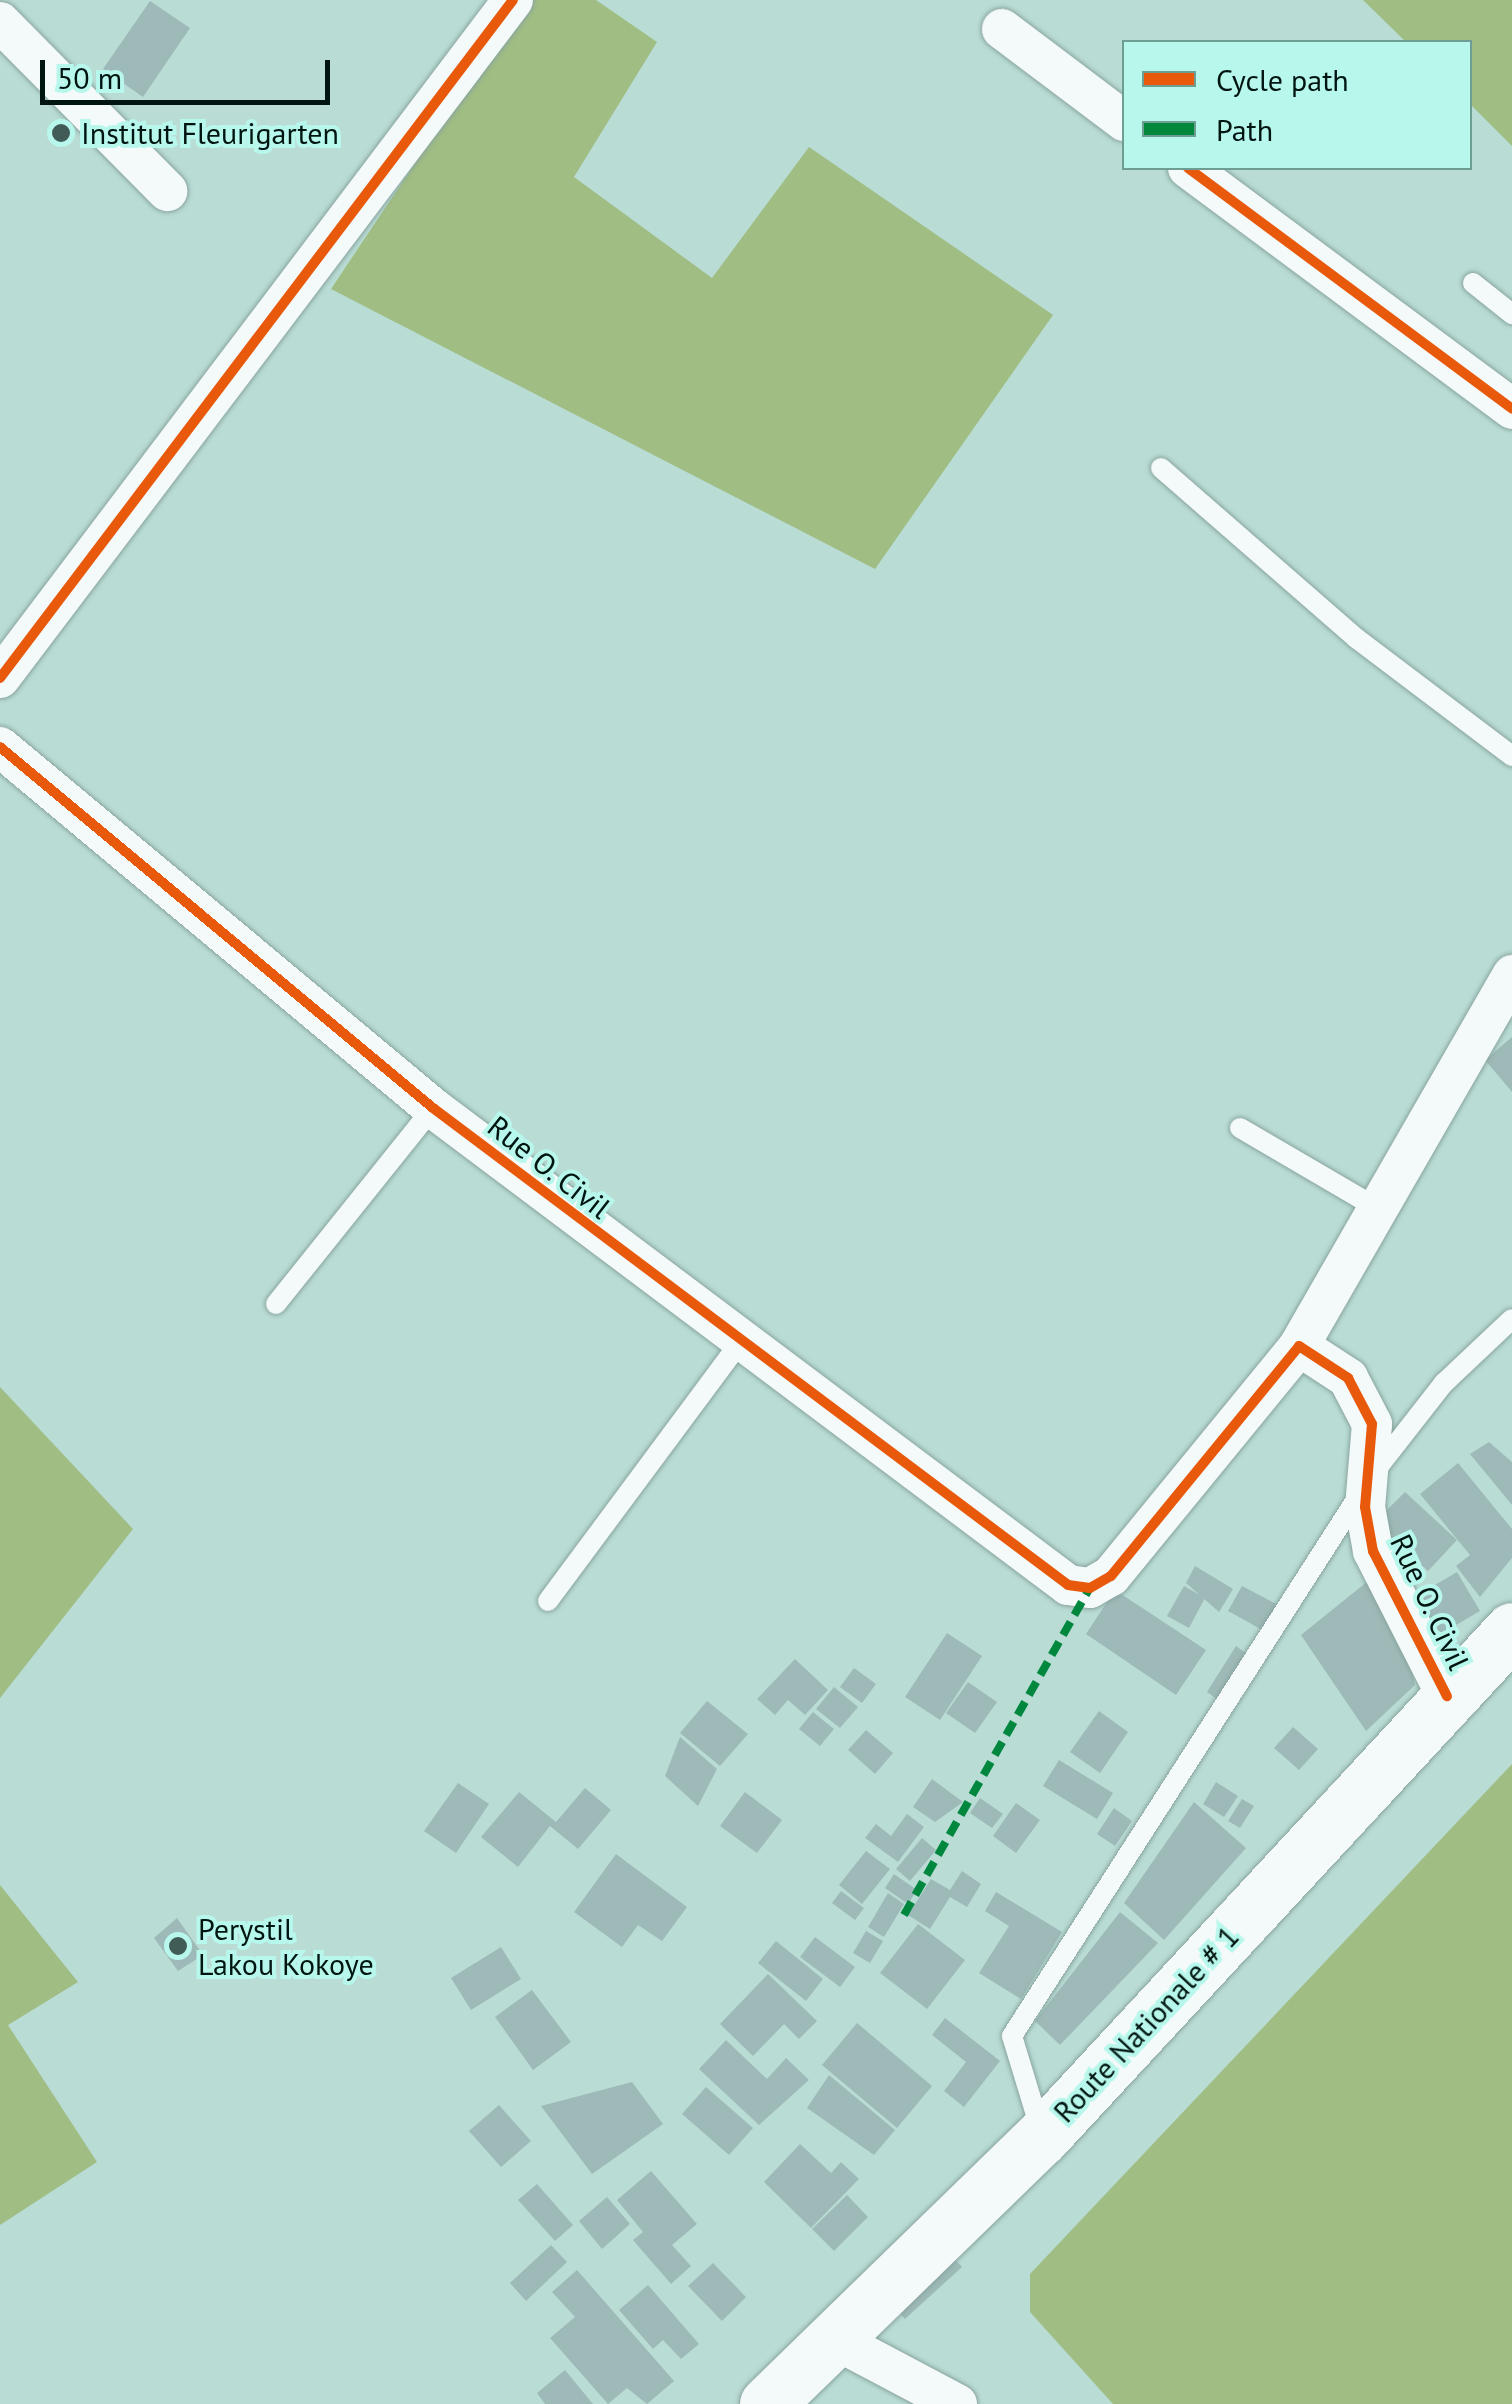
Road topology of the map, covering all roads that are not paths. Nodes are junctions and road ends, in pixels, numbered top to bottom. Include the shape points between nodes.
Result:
1 (513, 0) edge
2 (0, 22) edge
3 (1002, 29) dead end
4 (1122, 119) edge
5 (1191, 170) edge
6 (167, 190) dead end
7 (1473, 283) dead end
8 (1512, 314) edge
9 (1512, 408) edge
10 (1161, 468) dead end
11 (0, 678) edge
12 (1512, 756) edge
13 (7, 763) edge
14 (1512, 975) edge
15 (433, 1108) junction
16 (1240, 1128) dead end
17 (1374, 1207) junction
18 (276, 1304) dead end
19 (1512, 1319) edge
20 (738, 1344) junction
21 (1299, 1346) junction
22 (1372, 1475) junction
23 (548, 1601) dead end
24 (1512, 1630) edge
25 (1447, 1696) junction
26 (1042, 2137) junction
27 (836, 2340) junction
28 (767, 2404) edge
29 (957, 2404) edge

1 - 11 street
2 - 6 street
3 - 4 street
5 - 9 street
7 - 8 lane
10 - 12 lane via 1356,638
13 - 15 street, Rue O. Civil
14 - 17 street
15 - 18 lane
15 - 20 street, Rue O. Civil
16 - 17 lane
17 - 21 street
19 - 22 lane via 1444,1383
20 - 21 street, Rue O. Civil via 1046,1574 1090,1588 1132,1554
20 - 23 lane
21 - 22 street, Rue O. Civil via 1348,1378 1372,1424
22 - 25 street, Rue O. Civil via 1365,1507 1373,1551
22 - 26 lane via 1012,2036
24 - 25 main road, Route Nationale # 1
25 - 26 main road, Route Nationale # 1
26 - 27 main road, Route Nationale # 1
27 - 28 main road, Route Nationale # 1
27 - 29 street

